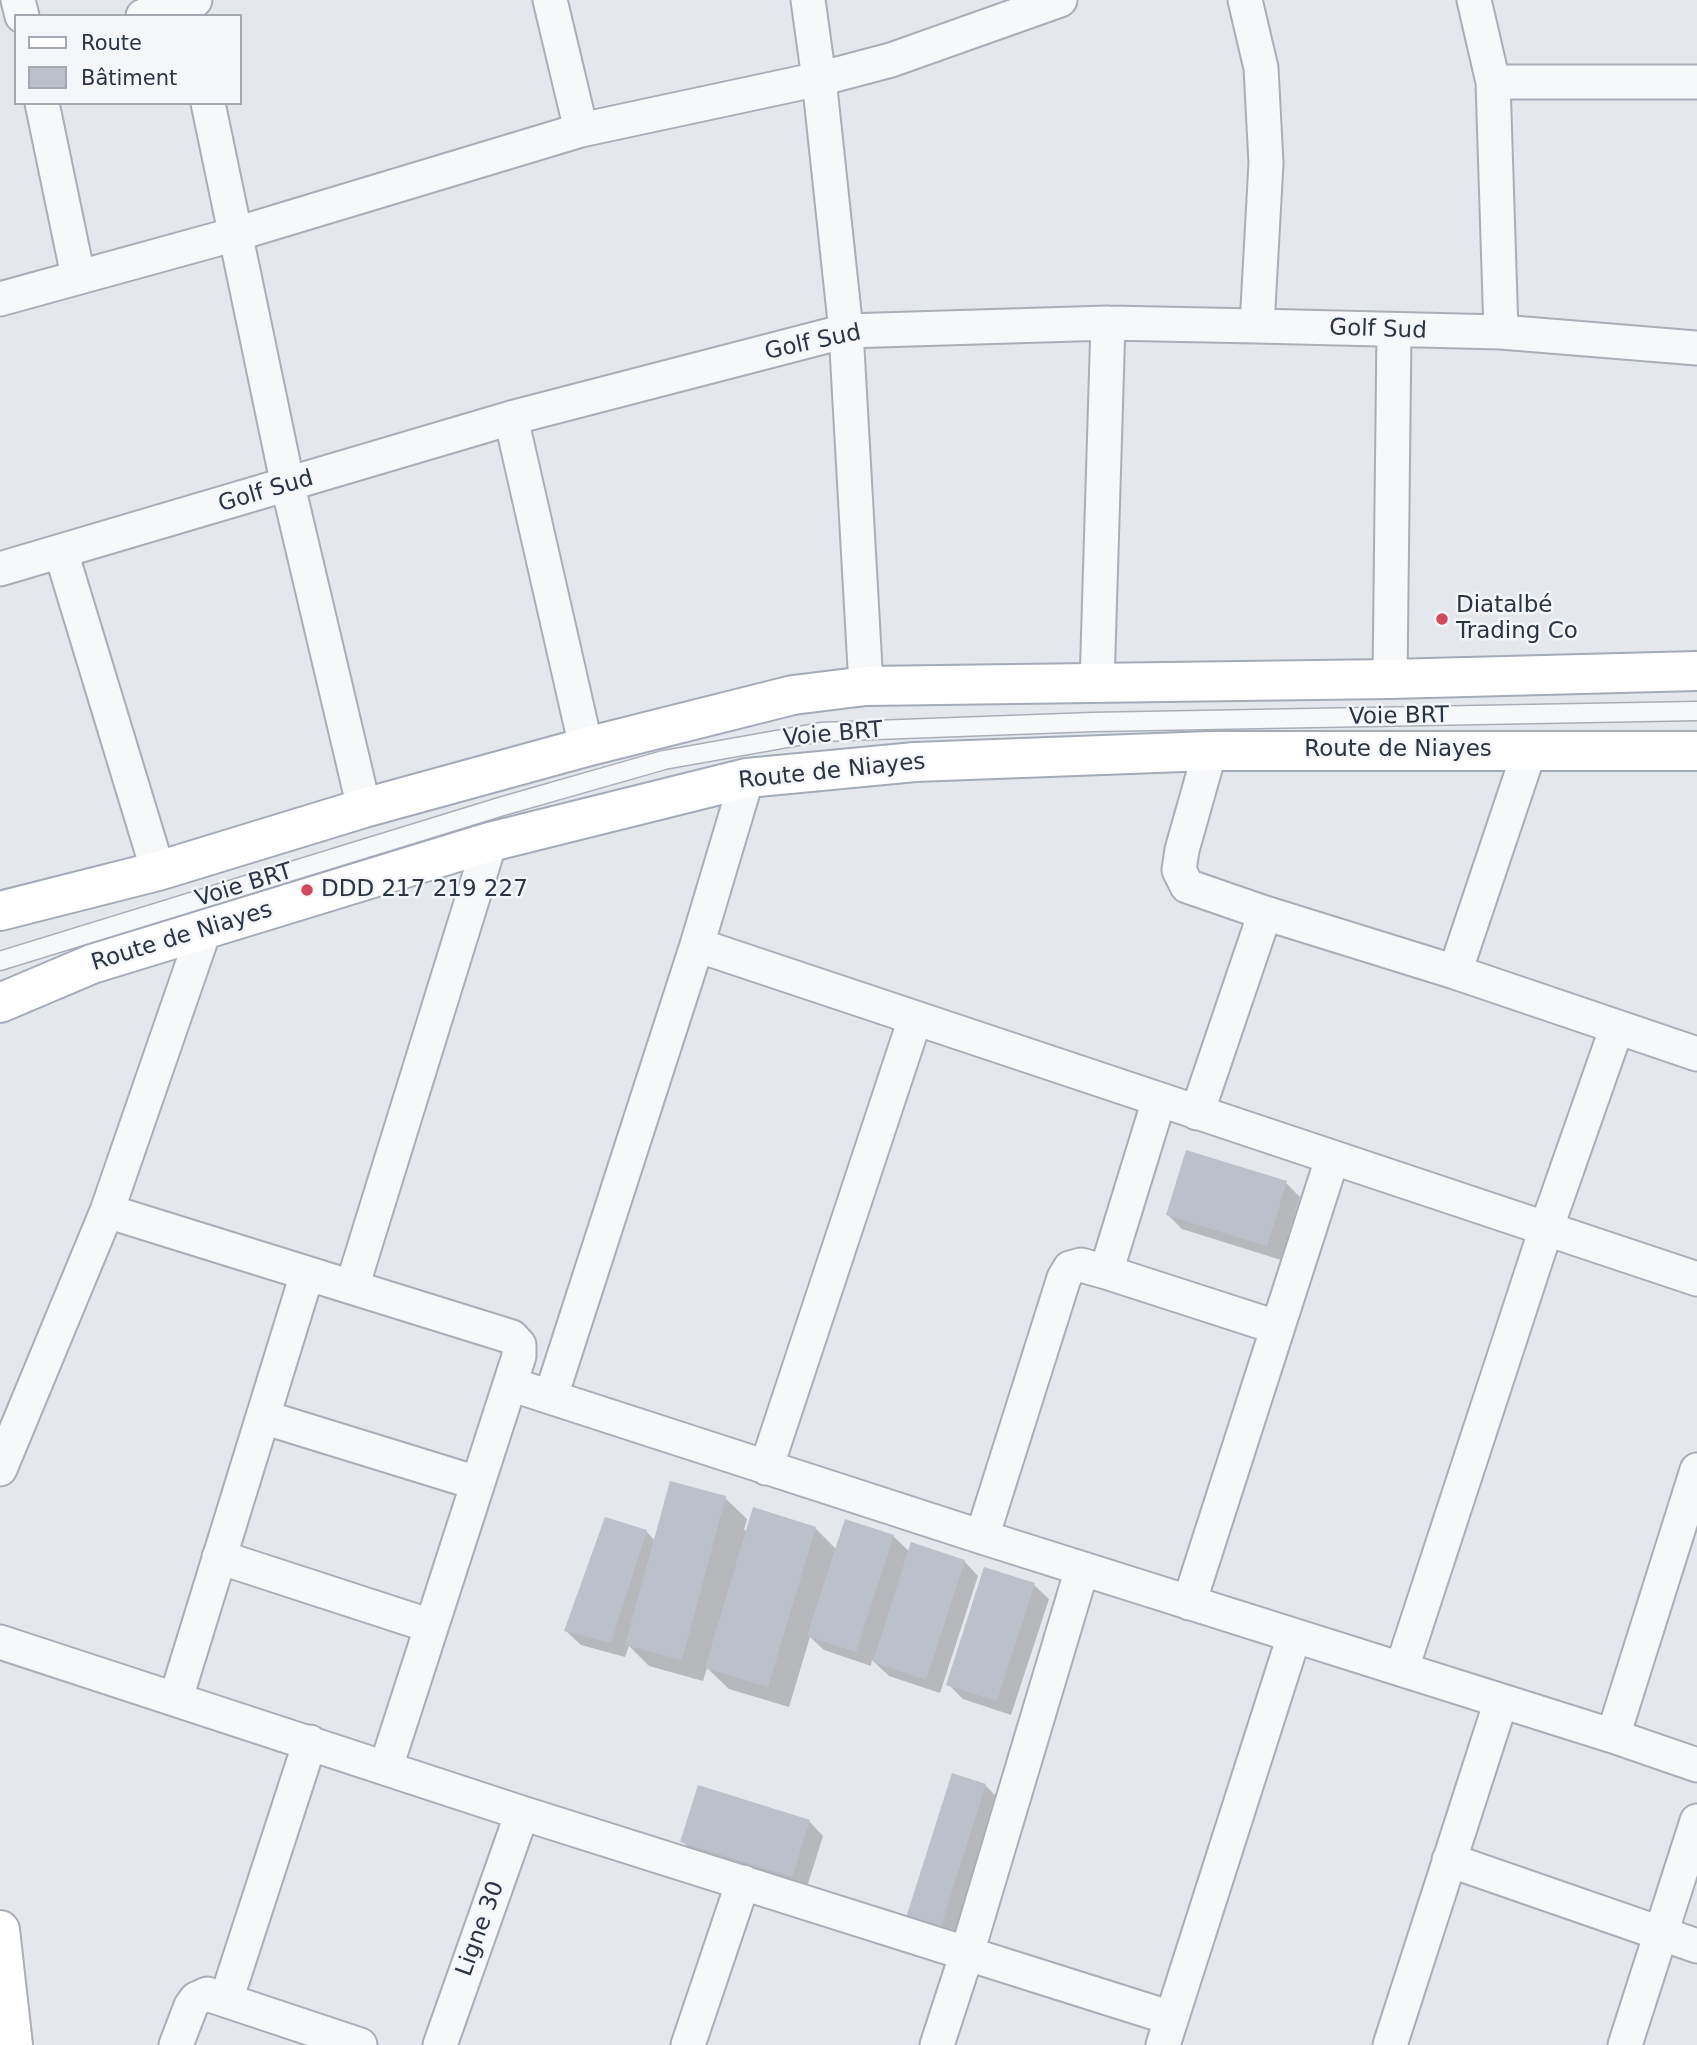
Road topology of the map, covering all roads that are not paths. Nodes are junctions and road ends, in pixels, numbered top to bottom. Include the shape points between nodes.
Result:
1 (550, 0) edge
2 (808, 0) edge
3 (1060, 0) edge
4 (1244, 0) edge
5 (1474, 0) edge
6 (190, 6) edge
7 (152, 14) edge
8 (819, 79) junction
9 (1493, 82) junction
10 (1697, 82) edge
11 (42, 105) edge
12 (208, 105) edge
13 (581, 130) junction
14 (236, 234) junction
15 (78, 276) junction
16 (0, 299) edge
17 (1108, 323) junction
18 (1257, 326) junction
19 (846, 331) junction
20 (1394, 331) junction
21 (1501, 332) junction
22 (1697, 348) edge
23 (512, 418) junction
24 (288, 486) junction
25 (61, 552) junction
26 (0, 569) edge
27 (1697, 671) edge
28 (1391, 679) junction
29 (1097, 684) junction
30 (866, 686) junction
31 (1697, 712) edge
32 (586, 747) junction
33 (1531, 749) junction
34 (1210, 751) junction
35 (1697, 751) edge
36 (747, 778) junction
37 (364, 808) junction
38 (490, 842) junction
39 (158, 871) junction
40 (0, 911) edge
41 (1265, 913) junction
42 (204, 931) junction
43 (697, 944) junction
44 (0, 961) edge
45 (1455, 972) junction
46 (0, 1003) edge
47 (915, 1019) junction
48 (1617, 1027) junction
49 (1697, 1054) edge
50 (1159, 1100) junction
51 (1197, 1113) junction
52 (1332, 1159) junction
53 (107, 1210) junction
54 (1546, 1229) junction
55 (1106, 1272) junction
56 (307, 1273) junction
57 (1697, 1279) edge
58 (352, 1287) junction
59 (1276, 1327) junction
60 (510, 1384) junction
61 (551, 1396) junction
62 (263, 1417) junction
63 (766, 1468) junction
64 (0, 1469) edge
65 (1697, 1470) edge
66 (477, 1483) junction
67 (982, 1537) junction
68 (219, 1557) junction
69 (1082, 1569) junction
70 (1189, 1603) junction
71 (431, 1626) junction
72 (1294, 1636) junction
73 (0, 1642) edge
74 (1402, 1668) junction
75 (176, 1698) junction
76 (1500, 1701) junction
77 (1613, 1736) junction
78 (310, 1742) junction
79 (1697, 1765) edge
80 (386, 1767) junction
81 (522, 1813) junction
82 (1697, 1821) edge
83 (1449, 1860) junction
84 (743, 1882) junction
85 (0, 1930) edge
86 (1660, 1935) junction
87 (1697, 1946) edge
88 (967, 1953) junction
89 (226, 2000) junction
90 (1167, 2032) edge
91 (13, 2045) edge
92 (176, 2045) edge
93 (360, 2045) edge
94 (440, 2045) edge
95 (688, 2045) edge
96 (937, 2045) edge
97 (1390, 2045) edge
98 (1625, 2045) edge

1 - 13 street
2 - 8 street
3 - 8 street via 891,60
4 - 18 street via 1261,68 1266,163
5 - 9 street
6 - 7 street
8 - 13 street
8 - 19 street
9 - 10 street
9 - 21 street
11 - 15 street
12 - 14 street
13 - 14 street
14 - 15 street
14 - 24 street
15 - 16 street
17 - 18 street, Golf Sud
17 - 19 street, Golf Sud
17 - 29 street
18 - 20 street, Golf Sud
19 - 23 street, Golf Sud
19 - 30 street
20 - 21 street, Golf Sud
20 - 28 street
21 - 22 street, Golf Sud
23 - 24 street, Golf Sud
23 - 32 street
24 - 25 street, Golf Sud
24 - 37 street
25 - 26 street, Golf Sud
25 - 39 street
27 - 28 main road
28 - 29 main road
29 - 30 main road
30 - 32 main road via 793,695
31 - 44 lane, Voie BRT via 1093,722 821,732 650,764
32 - 37 main road
33 - 34 main road, Route de Niayes
33 - 35 main road, Route de Niayes
33 - 45 street
34 - 36 main road, Route de Niayes via 915,762
34 - 41 street via 1179,870 1186,886
36 - 38 main road, Route de Niayes
36 - 43 street
37 - 39 main road
38 - 42 main road, Route de Niayes
38 - 58 street
39 - 40 main road
41 - 45 street
41 - 51 street
42 - 46 main road, Route de Niayes via 92,964
42 - 53 street
43 - 47 street
43 - 61 street
45 - 48 street
47 - 50 street
47 - 63 street
48 - 49 street
48 - 54 street
50 - 51 street
50 - 55 street
51 - 52 street
52 - 54 street
52 - 59 street
53 - 56 street
53 - 64 street
54 - 57 street
54 - 74 street
55 - 59 street
55 - 67 street via 1081,1265 1070,1268 1064,1278
56 - 58 street
56 - 62 street
58 - 60 street via 512,1337 519,1345 519,1356
59 - 70 street
60 - 61 street
60 - 66 street
61 - 63 street
62 - 66 street
62 - 68 street
63 - 67 street
65 - 77 street
66 - 71 street
67 - 69 street
68 - 71 street
68 - 75 street
69 - 70 street
69 - 88 street
70 - 72 street
71 - 80 street
72 - 74 street
72 - 90 street
73 - 75 street
74 - 76 street
75 - 78 street
76 - 77 street
76 - 83 street
77 - 79 street
78 - 80 street
78 - 89 street
80 - 81 street
81 - 84 street
81 - 94 street, Ligne 30
82 - 86 street
83 - 86 street
83 - 97 street
84 - 88 street
84 - 95 street
85 - 91 main road
86 - 87 street
86 - 98 street
88 - 90 street
88 - 96 street
89 - 92 street via 207,1994 196,1999
89 - 93 street

